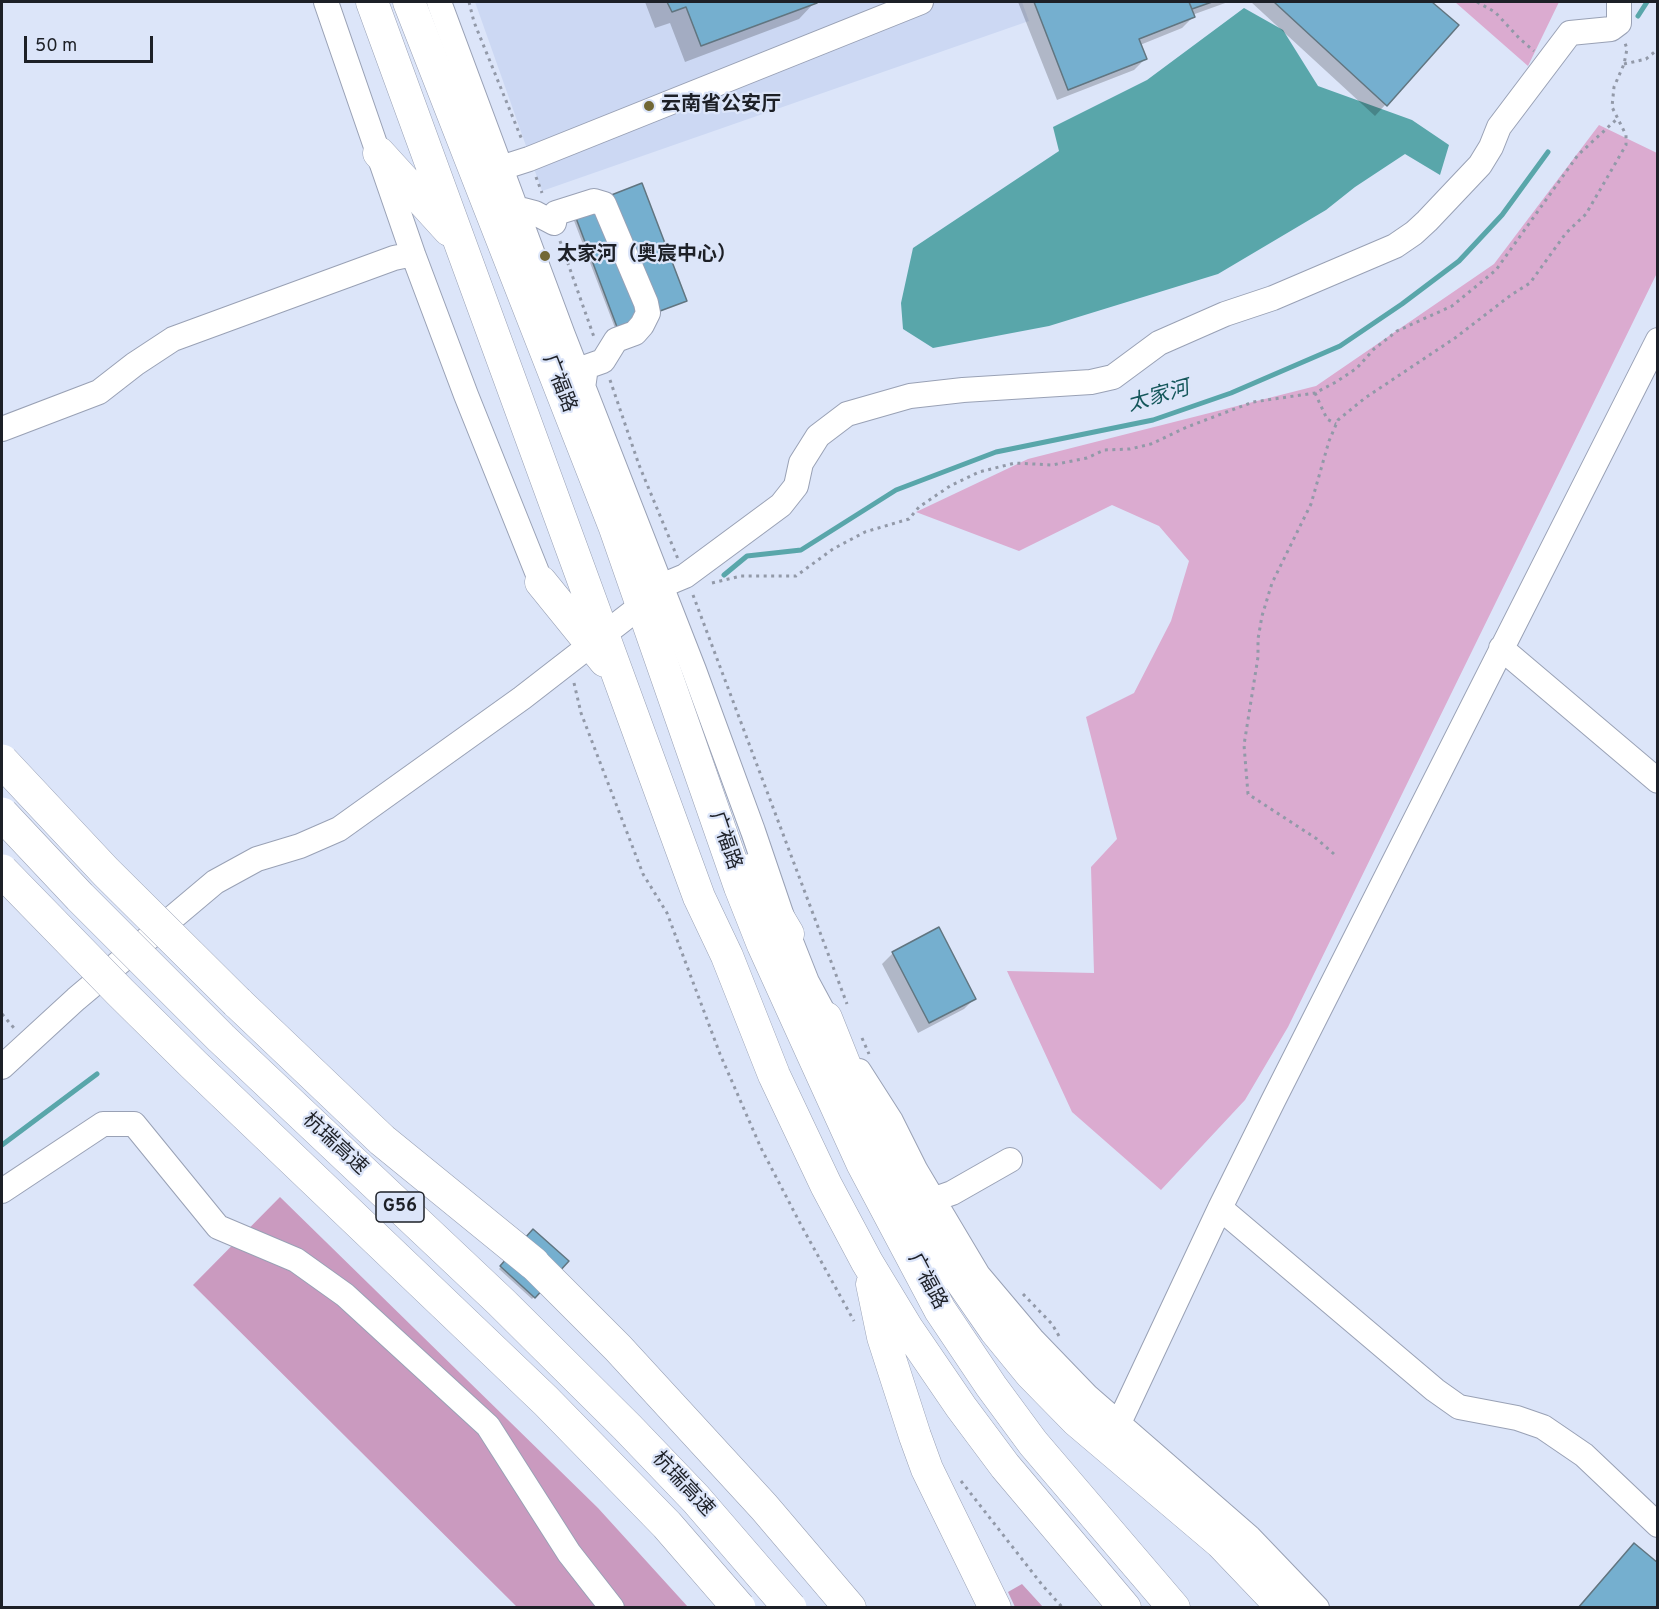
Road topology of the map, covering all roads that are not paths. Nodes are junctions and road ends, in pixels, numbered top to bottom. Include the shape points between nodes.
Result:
1 (326, 2) edge
2 (372, 2) edge
3 (409, 2) edge
4 (439, 2) edge
5 (921, 2) edge
6 (1619, 12) edge
7 (379, 153) junction
8 (501, 168) junction
9 (516, 208) junction
10 (459, 242) junction
11 (413, 254) junction
12 (1658, 339) edge
13 (583, 388) junction
14 (2, 429) edge
15 (615, 528) junction
16 (542, 582) joint
17 (651, 596) junction
18 (588, 647) junction
19 (1501, 648) junction
20 (2, 761) edge
21 (1658, 782) edge
22 (2, 814) edge
23 (719, 828) junction
24 (2, 871) edge
25 (788, 934) junction
26 (838, 1015) junction
27 (2, 1067) edge
28 (1010, 1160) dead end
29 (2, 1191) edge
30 (932, 1200) junction
31 (1220, 1208) junction
32 (867, 1262) junction
33 (533, 1263) joint
34 (1119, 1424) junction
35 (1658, 1525) edge
36 (612, 1608) edge
37 (739, 1608) edge
38 (790, 1608) edge
39 (849, 1608) edge
40 (995, 1608) edge
41 (1125, 1608) edge
42 (1174, 1608) edge
43 (1284, 1608) edge
44 (1317, 1608) edge

1 - 7 street
2 - 10 main road, 广福路
3 - 15 main road, 广福路
4 - 8 street
5 - 8 street
6 - 17 street via 1611,29 1570,33 1499,127 1480,165 1427,221 1395,246 1158,343 1113,377 910,396 847,414 818,436 801,463 796,486 781,505 695,585
7 - 10 main road
7 - 11 street
8 - 9 street
9 - 13 street
9 - 13 street via 554,223 556,213 594,201 604,204 646,303 648,313 635,333 616,339 603,361 586,367
10 - 18 main road, 广福路
11 - 14 street via 173,339 99,392
11 - 16 street
12 - 19 street
13 - 15 main road
13 - 17 street
15 - 17 main road, 广福路
16 - 18 main road
17 - 18 street
17 - 23 main road, 广福路
17 - 25 street via 750,820
18 - 27 street via 339,829 257,859 215,882
18 - 32 main road, 广福路 via 622,682 699,897 774,1075
19 - 21 street
19 - 31 street
20 - 33 highway, bridge via 106,872 382,1140
22 - 38 highway, 杭瑞高速 / G56, bridge via 221,1038 589,1388 696,1499
23 - 25 main road
23 - 42 main road, 广福路 via 763,945 816,1065 862,1163 940,1310 1034,1443
24 - 37 highway, 杭瑞高速 / G56, bridge via 194,1065 546,1401 667,1525
25 - 26 street via 807,982
26 - 30 street
26 - 43 main road via 852,1083 882,1148 964,1287 1013,1353 1060,1405 1221,1543
28 - 30 street
29 - 36 street via 103,1124 134,1124 218,1227 296,1260 345,1295 488,1426 569,1553
30 - 34 street via 978,1275 1055,1364
31 - 34 street
31 - 35 street via 1435,1390 1459,1407 1543,1427 1584,1455
32 - 40 main road via 883,1337 915,1436
32 - 41 main road, 广福路 via 961,1407 1005,1466
33 - 39 main road via 618,1348 764,1507
34 - 44 street via 1249,1537

